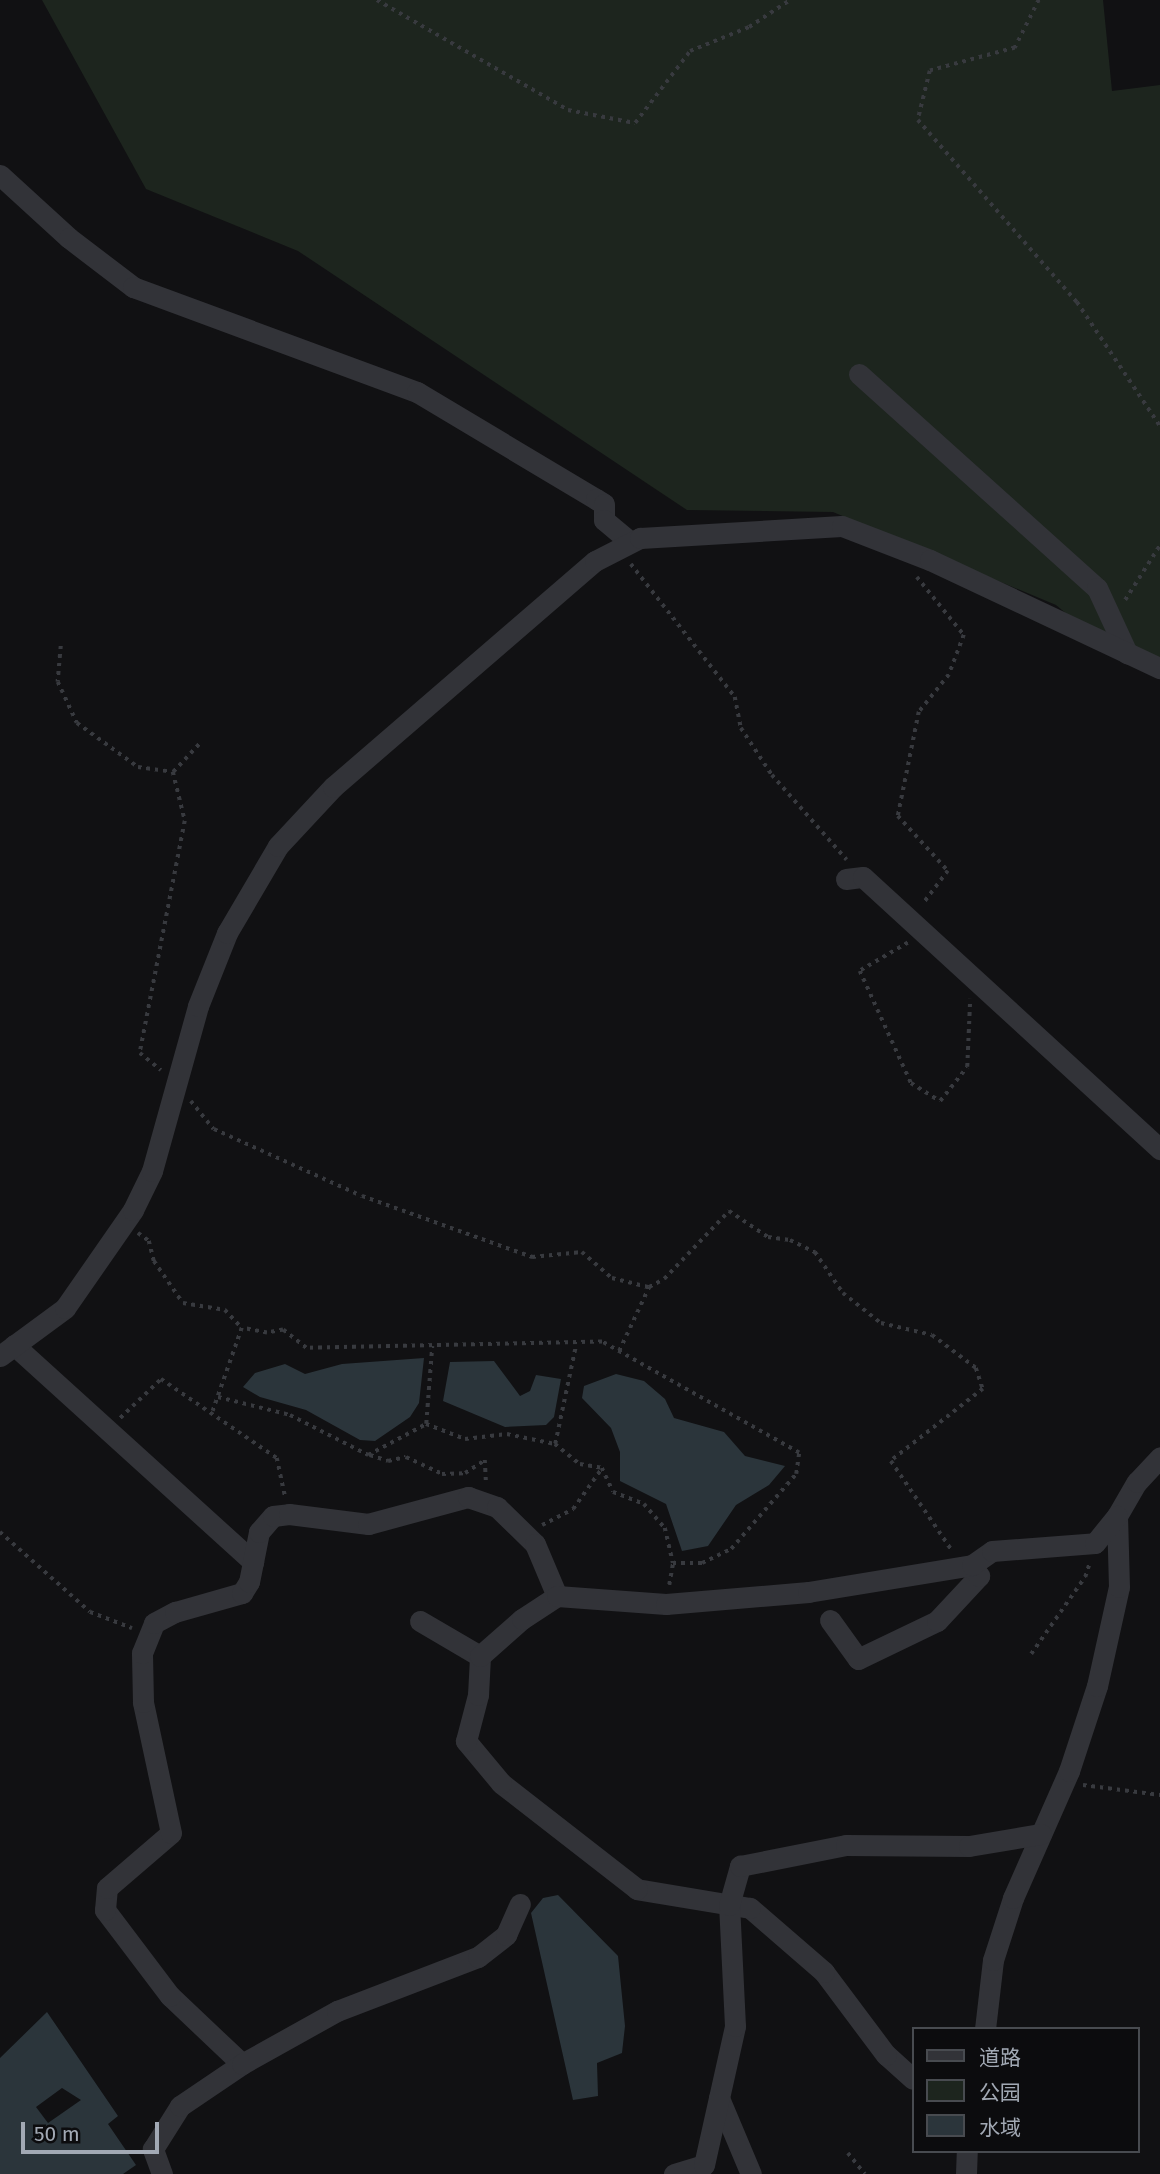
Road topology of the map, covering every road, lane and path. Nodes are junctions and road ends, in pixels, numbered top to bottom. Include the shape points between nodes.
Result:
1 (377, 0) edge
2 (790, 0) edge
3 (1039, 0) edge
4 (0, 175) edge
5 (859, 374) dead end
6 (1160, 426) edge
7 (625, 545) junction
8 (1160, 545) edge
9 (914, 573) dead end
10 (1121, 606) dead end
11 (61, 646) dead end
12 (1126, 653) junction
13 (1160, 668) edge
14 (199, 744) dead end
15 (173, 772) junction
16 (854, 878) joint
17 (918, 926) junction
18 (984, 985) junction
19 (176, 1083) junction
20 (1160, 1149) edge
21 (125, 1222) junction
22 (649, 1287) junction
23 (242, 1328) junction
24 (576, 1343) junction
25 (432, 1346) junction
26 (7, 1350) edge
27 (619, 1351) junction
28 (218, 1397) junction
29 (213, 1411) junction
30 (425, 1424) junction
31 (109, 1429) junction
32 (555, 1444) junction
33 (368, 1455) junction
34 (1160, 1457) edge
35 (602, 1468) junction
36 (486, 1500) junction
37 (289, 1514) junction
38 (1117, 1516) junction
39 (0, 1532) edge
40 (525, 1534) junction
41 (1095, 1543) junction
42 (253, 1562) junction
43 (967, 1565) junction
44 (557, 1596) junction
45 (830, 1620) dead end
46 (420, 1621) dead end
47 (148, 1633) junction
48 (1031, 1654) dead end
49 (480, 1656) junction
50 (1064, 1782) junction
51 (1160, 1795) edge
52 (1041, 1834) junction
53 (520, 1904) dead end
54 (729, 1905) junction
55 (985, 2027) edge
56 (242, 2064) junction
57 (912, 2078) edge
58 (719, 2098) junction
59 (848, 2153) dead end
60 (967, 2153) edge
61 (712, 2170) edge
62 (162, 2174) edge
63 (674, 2174) edge
64 (751, 2174) edge
65 (865, 2174) edge
66 (966, 2174) edge

1 - 2 path via 568,110 635,123 690,51 749,27
3 - 6 path via 1015,48 930,71 918,120 1077,302
4 - 7 street via 69,238 133,287 417,392 596,499 604,505 604,520
5 - 12 street via 1097,588
7 - 12 street via 640,538 842,526 930,560
7 - 16 path via 736,696 741,728 772,775
7 - 19 street via 595,561 333,788 278,846 227,933 198,1006
8 - 10 path
9 - 17 path via 964,635 949,675 919,712 898,816 948,871
11 - 15 path via 58,682 77,723 138,766
12 - 13 street
14 - 15 path
15 - 19 path via 185,821 140,1053
16 - 17 street
17 - 18 street
17 - 18 path via 860,971 911,1083 940,1101 967,1067 968,1001
18 - 20 street
19 - 21 street via 152,1171
19 - 22 path via 215,1129 362,1196 532,1257 582,1252 612,1279
21 - 23 path via 149,1241 154,1261 183,1303 225,1310
21 - 26 street via 65,1308
22 - 27 path
22 - 43 path via 664,1279 729,1212 768,1237 790,1240 815,1252 843,1293 881,1323 932,1335 975,1368 983,1389 891,1461
23 - 25 path via 267,1334 283,1331 306,1348
23 - 28 path
24 - 25 path
24 - 27 path via 602,1342
24 - 32 path
25 - 30 path
26 - 31 street
27 - 35 path via 799,1452 796,1474 731,1549 702,1563 673,1563 665,1528 644,1504 613,1492
28 - 29 path
28 - 33 path via 290,1415
29 - 31 path via 161,1380
29 - 37 path via 277,1458
30 - 32 path via 465,1439 507,1434
30 - 33 path
31 - 42 street
32 - 35 path via 580,1464
33 - 36 path via 388,1461 406,1457 442,1474 465,1473 485,1460
34 - 38 street via 1137,1482
35 - 40 path via 573,1509
36 - 37 street via 459,1498 368,1524
36 - 40 street
37 - 42 street via 274,1516 263,1525
38 - 41 street
38 - 50 street via 1119,1587 1097,1686
39 - 47 path via 90,1612
40 - 44 street via 540,1555
41 - 43 street via 992,1550
41 - 48 path via 1085,1577
42 - 47 street via 242,1593 163,1616
43 - 44 street via 808,1592 666,1604
43 - 45 street via 979,1576 937,1621 858,1659
44 - 49 street
46 - 49 street
47 - 56 street via 140,1668 143,1702 171,1833 107,1888 105,1910 176,2003
49 - 54 street via 478,1695 466,1741 501,1783 638,1889
50 - 51 path
50 - 52 street
52 - 54 street via 969,1846 846,1845 740,1866
52 - 55 street via 993,1961
53 - 56 street via 506,1935 478,1957 337,2011
54 - 57 street via 750,1908 824,1972 886,2054
54 - 58 street via 735,2026
56 - 62 street via 180,2106 153,2149
58 - 61 street
58 - 64 street
59 - 65 path
60 - 66 street
61 - 63 street

